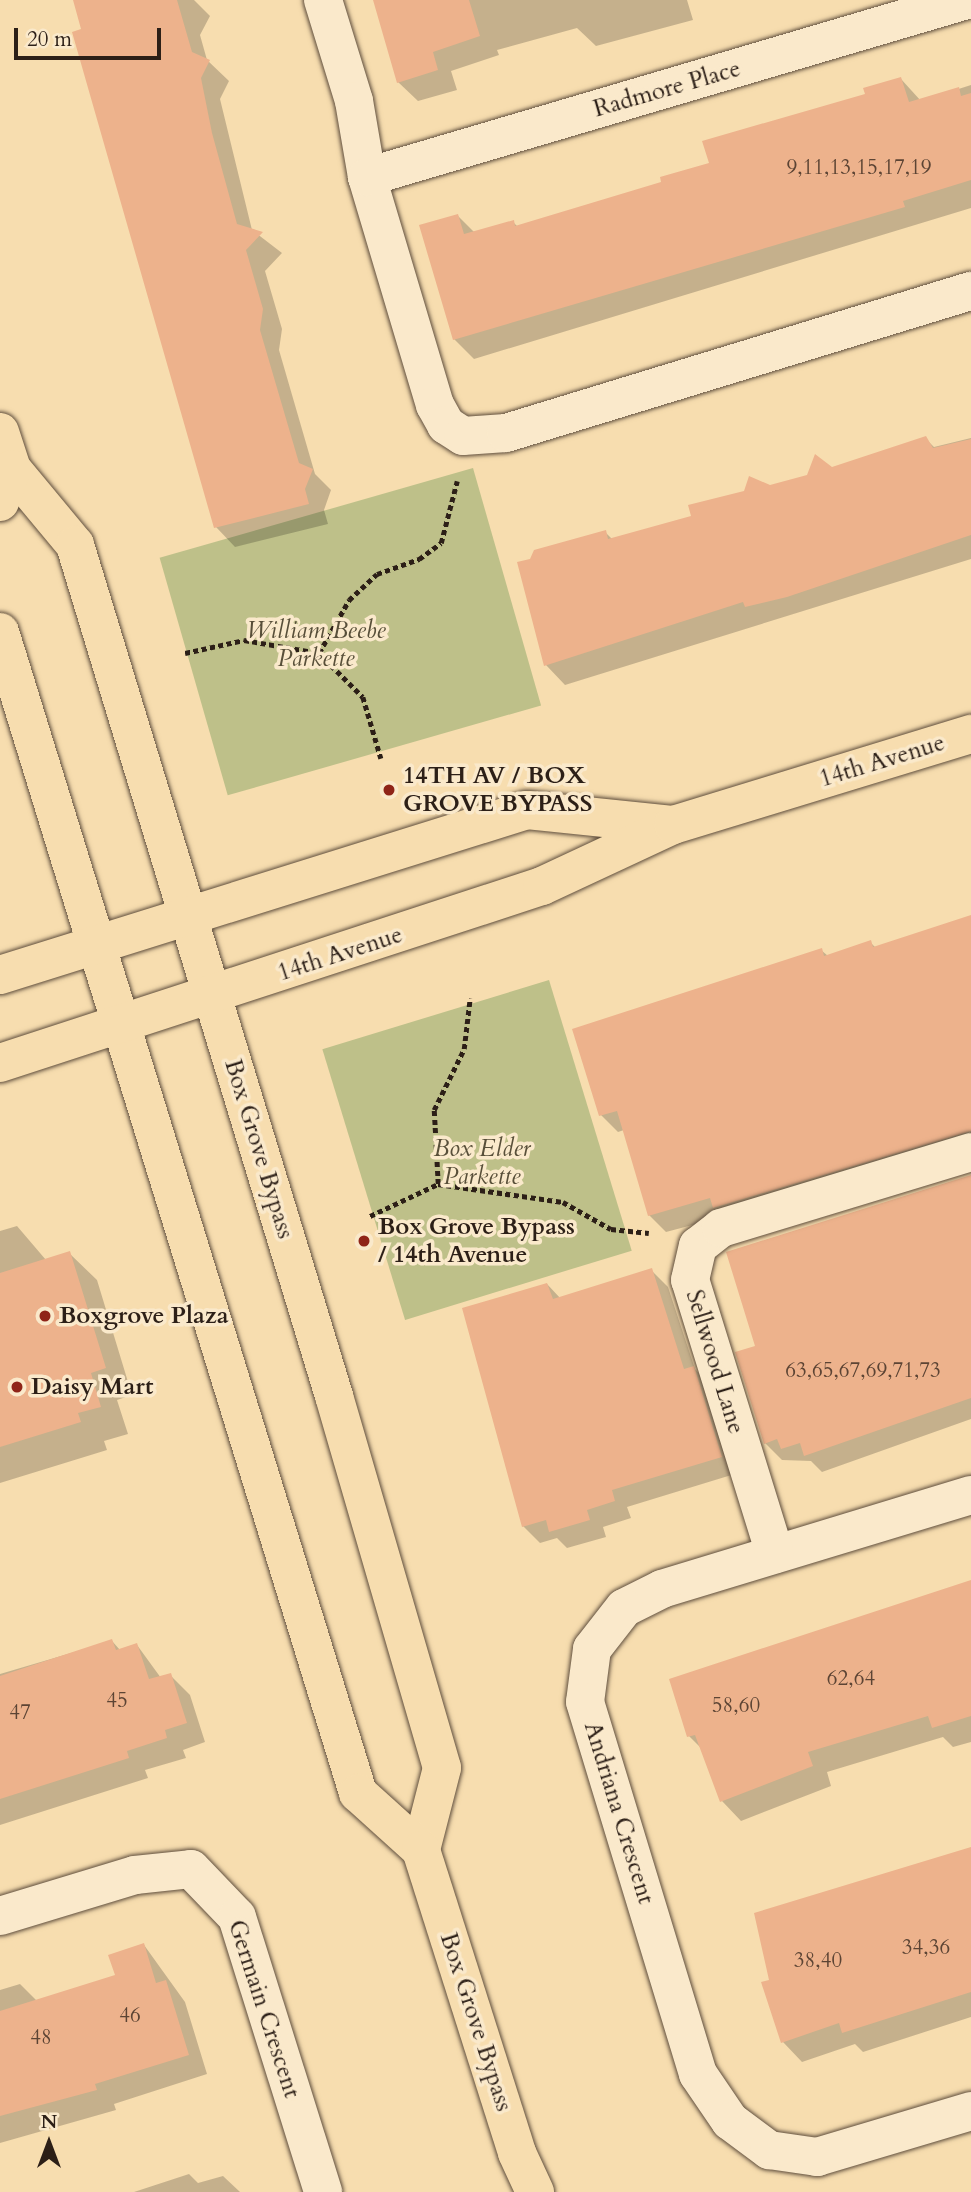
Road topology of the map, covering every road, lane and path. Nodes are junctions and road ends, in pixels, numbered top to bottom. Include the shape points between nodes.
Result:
1 (323, 0) edge
2 (967, 0) edge
3 (367, 177) junction
4 (971, 291) edge
5 (0, 432) edge
6 (458, 476) dead end
7 (6, 486) edge
8 (0, 632) edge
9 (185, 653) dead end
10 (319, 653) junction
11 (971, 734) edge
12 (382, 758) dead end
13 (673, 825) junction
14 (187, 915) junction
15 (95, 944) junction
16 (0, 975) edge
17 (212, 996) junction
18 (470, 999) dead end
19 (120, 1026) junction
20 (0, 1063) edge
21 (971, 1152) edge
22 (438, 1184) junction
23 (370, 1216) dead end
24 (649, 1233) dead end
25 (971, 1495) edge
26 (775, 1554) junction
27 (421, 1850) junction
28 (0, 1916) edge
29 (971, 2110) edge
30 (323, 2192) edge
31 (536, 2192) edge

1 - 3 street via 354,101
2 - 3 street, Radmore Place
3 - 4 street via 435,405 446,425 463,436 506,433
5 - 7 main road, Box Grove Bypass
6 - 10 path via 441,542 419,559 377,575 358,591
7 - 14 main road, Box Grove Bypass via 75,545
8 - 15 main road
9 - 10 path via 244,640
10 - 12 path via 363,697
11 - 13 main road, 14th Avenue
13 - 14 main road, 14th Avenue via 527,810
13 - 17 main road, 14th Avenue via 542,886
14 - 15 main road, 14th Avenue
14 - 17 main road, Box Grove Bypass
15 - 16 main road, 14th Avenue
15 - 19 main road
17 - 19 main road, 14th Avenue
17 - 27 main road, Box Grove Bypass via 443,1768
18 - 22 path via 464,1049 434,1110
19 - 20 main road, 14th Avenue
19 - 27 main road via 358,1793
21 - 26 street, Sellwood Lane via 721,1228 698,1247 690,1280
22 - 23 path
22 - 24 path via 563,1202 611,1229
25 - 26 street, Andriana Crescent
26 - 29 street, Andriana Crescent via 662,1589 624,1608 592,1649 585,1702 698,2074 730,2121 769,2150 805,2155
27 - 31 main road, Box Grove Bypass via 517,2153
28 - 30 street, Germain Crescent via 144,1873 191,1869 237,1917

